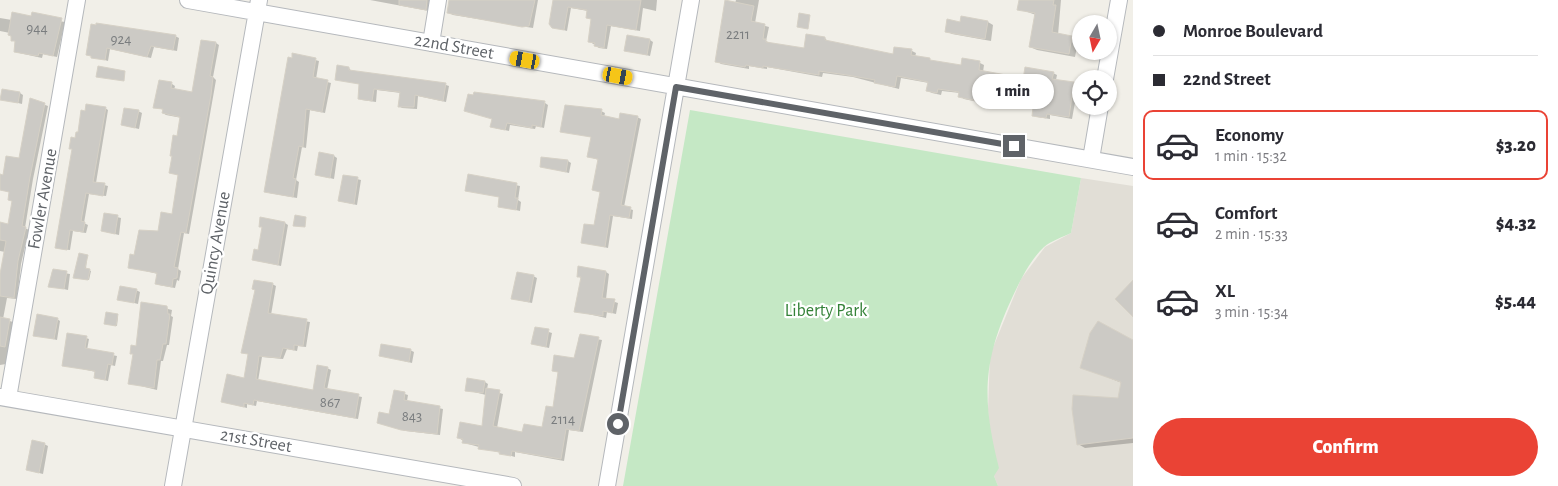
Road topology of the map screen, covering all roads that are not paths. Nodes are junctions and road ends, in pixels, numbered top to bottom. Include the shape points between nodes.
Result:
1 (77, 0) edge
2 (188, 0) edge
3 (438, 0) edge
4 (691, 0) edge
5 (1119, 0) edge
6 (258, 6) edge
7 (431, 43) junction
8 (1107, 70) edge
9 (676, 87) junction
10 (1098, 115) edge
11 (1091, 159) junction
12 (1133, 166) edge
13 (4, 397) edge
14 (183, 428) junction
15 (173, 486) edge
16 (513, 486) edge
17 (607, 486) edge

1 - 13 street, Fowler Avenue
2 - 6 street, 22nd Street
3 - 7 street
4 - 9 street
5 - 8 street
6 - 7 street, 22nd Street
6 - 14 street, Quincy Avenue
7 - 9 street, 22nd Street
9 - 11 street, 22nd Street
9 - 17 street
10 - 11 street
11 - 12 street, 22nd Street
13 - 14 street, 21st Street
14 - 15 street, Quincy Avenue
14 - 16 street, 21st Street

